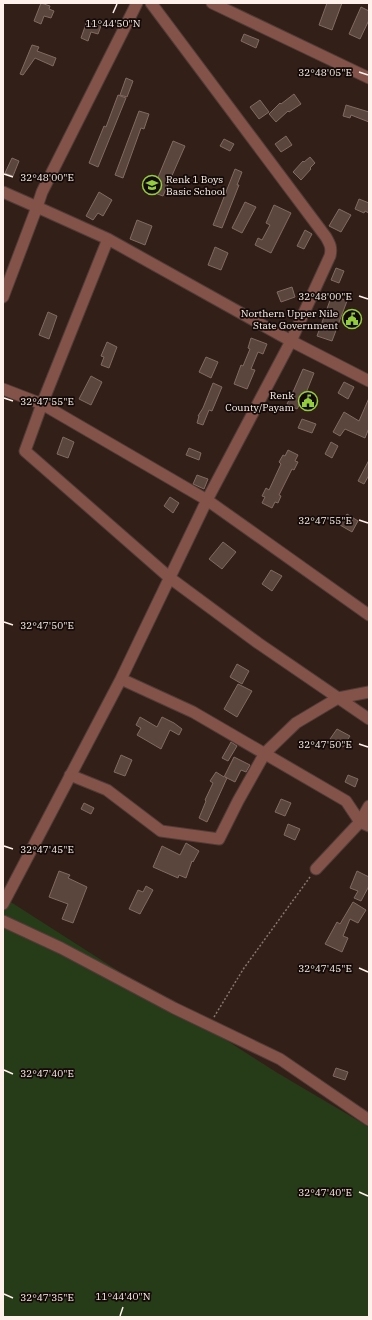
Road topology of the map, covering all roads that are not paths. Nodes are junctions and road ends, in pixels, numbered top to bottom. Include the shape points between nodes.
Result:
1 (137, 3) edge
2 (151, 3) edge
3 (212, 3) edge
4 (369, 78) edge
5 (3, 192) edge
6 (37, 207) junction
7 (108, 239) junction
8 (3, 297) edge
9 (291, 341) junction
10 (369, 381) edge
11 (3, 389) edge
12 (42, 404) junction
13 (207, 500) junction
14 (170, 578) junction
15 (369, 615) edge
16 (121, 678) junction
17 (369, 692) edge
18 (338, 698) junction
19 (369, 719) edge
20 (265, 753) junction
21 (70, 775) junction
22 (369, 806) edge
23 (364, 824) edge
24 (316, 869) road end
25 (3, 904) edge
26 (3, 921) edge
27 (369, 1120) edge

1 - 6 street via 42,192
2 - 9 street via 330,245 330,256
3 - 4 street
5 - 6 street
6 - 7 street
6 - 8 street
7 - 9 street
7 - 12 street
9 - 10 street
9 - 13 street
11 - 12 street
12 - 13 street
12 - 14 street via 26,451
13 - 14 street
13 - 15 street
14 - 16 street
14 - 18 street
16 - 20 street via 193,712
16 - 21 street
17 - 18 street
18 - 19 street
18 - 20 street via 296,723
20 - 21 street via 219,839 161,831 107,790
20 - 23 street via 346,801
21 - 25 street
22 - 23 street
23 - 24 street
26 - 27 street via 280,1059

